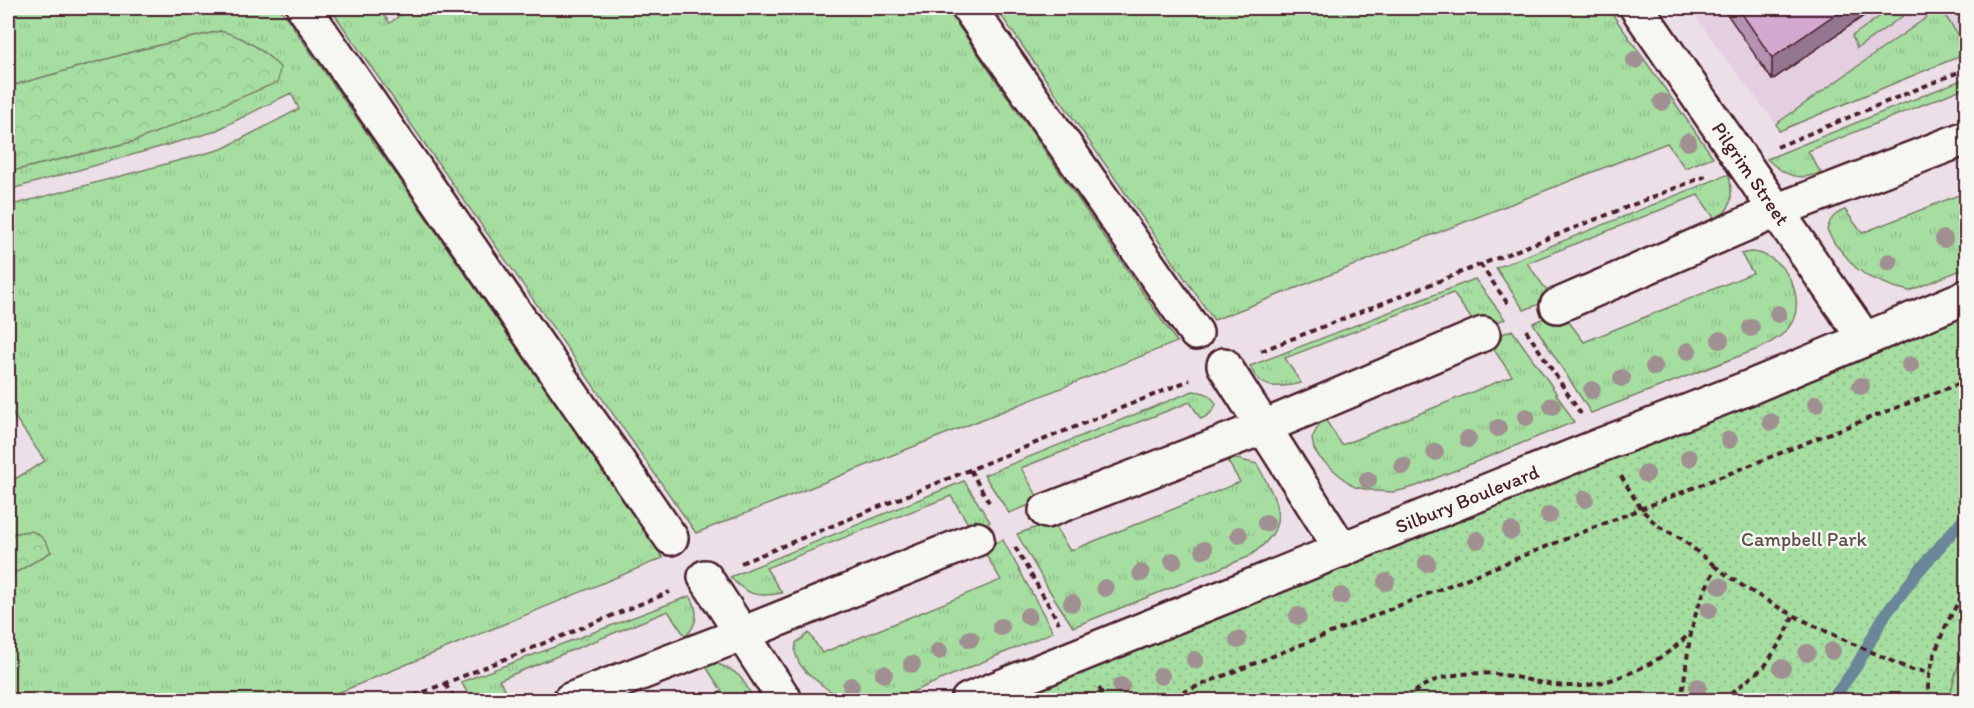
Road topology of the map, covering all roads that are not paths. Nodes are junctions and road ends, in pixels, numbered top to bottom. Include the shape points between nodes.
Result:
1 (304, 8) edge
2 (969, 8) edge
3 (1638, 8) edge
4 (1966, 138) edge
5 (1776, 211) junction
6 (1966, 297) edge
7 (1557, 306) dead end
8 (1196, 333) dead end
9 (1483, 334) dead end
10 (1864, 338) junction
11 (1224, 365) road end
12 (1264, 427) junction
13 (1046, 511) dead end
14 (671, 538) dead end
15 (977, 539) dead end
16 (1342, 550) junction
17 (705, 577) road end
18 (742, 634) junction
19 (570, 700) edge
20 (785, 700) edge
21 (968, 700) edge

1 - 14 street
2 - 8 street
3 - 5 street, Pilgrim Street
4 - 5 street
5 - 7 street
5 - 10 street, Pilgrim Street
6 - 10 street, Silbury Boulevard
9 - 12 street
10 - 16 street, Silbury Boulevard
11 - 12 street
12 - 13 street
12 - 16 street
15 - 18 street
16 - 21 street, Silbury Boulevard
17 - 18 street
18 - 19 street
18 - 20 street

